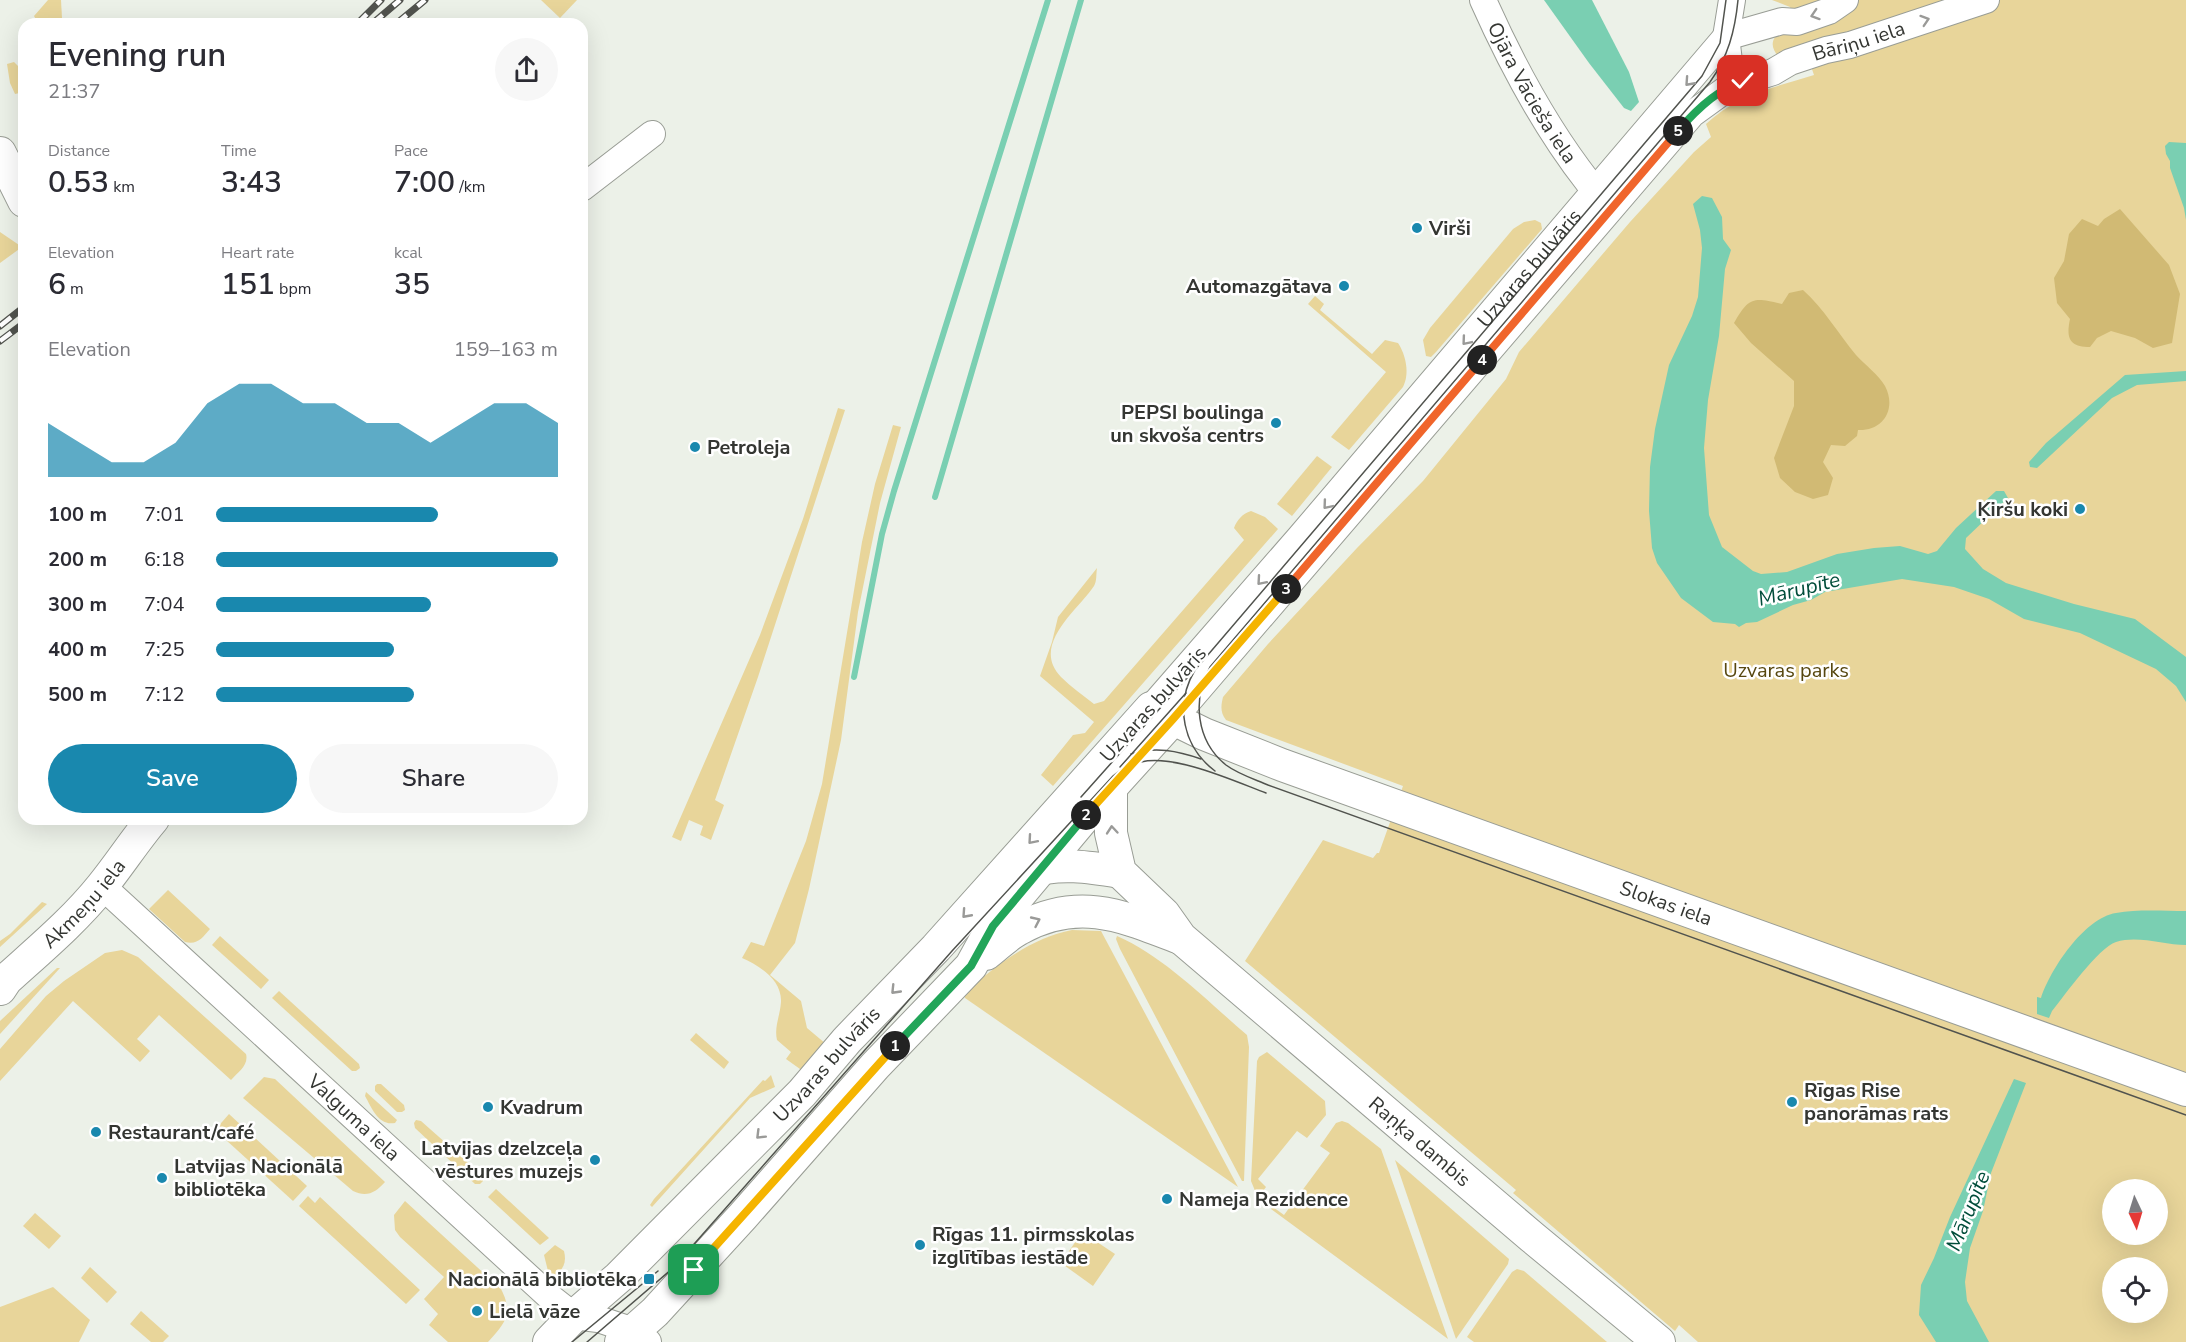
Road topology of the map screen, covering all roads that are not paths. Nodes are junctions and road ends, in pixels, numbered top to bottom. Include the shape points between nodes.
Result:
1 (1483, 0) edge
2 (1732, 0) edge
3 (1845, 0) edge
4 (1986, 0) edge
5 (1726, 37) junction
6 (1732, 85) junction
7 (652, 134) dead end
8 (0, 153) edge
9 (1588, 182) dead end
10 (588, 183) edge
11 (18, 189) edge
12 (1162, 714) junction
13 (1111, 788) junction
14 (148, 825) edge
15 (1042, 867) junction
16 (1120, 872) junction
17 (997, 880) junction
18 (102, 886) junction
19 (1181, 939) junction
20 (971, 966) junction
21 (2, 984) edge
22 (2186, 1090) edge
23 (574, 1316) junction
24 (634, 1338) edge
25 (549, 1342) edge
26 (1659, 1342) edge

1 - 9 street, Ojāra Vācieša iela via 1541,111
2 - 5 street
3 -> 5 street, Bāriņu iela via 1829,11 1797,22 1782,21
6 -> 4 street, Bāriņu iela via 1773,72 1790,62
5 - 6 street
5 -> 12 street, Uzvaras bulvāris via 1300,537
6 - 12 street, Uzvaras bulvāris via 1692,114
7 - 10 street
8 - 11 main road
12 - 13 main road, Uzvaras bulvāris
12 -> 17 main road, Uzvaras bulvāris
12 - 22 main road, Slokas iela via 1272,761
13 - 15 main road, Uzvaras bulvāris
16 -> 13 main road via 1111,833
14 - 18 main road, Akmeņu iela
15 - 16 main road
15 - 17 main road
15 - 20 main road, Uzvaras bulvāris via 993,926
16 - 19 main road, Raņķa dambis via 1164,915
17 -> 23 main road, Uzvaras bulvāris via 801,1093 619,1277
18 - 21 main road, Akmeņu iela via 72,920
18 - 23 street, Valguma iela via 531,1281
20 -> 19 main road, Raņķa dambis via 1017,930 1044,916 1072,911 1095,911 1138,922
19 - 26 main road, Raņķa dambis
20 - 24 main road, Uzvaras bulvāris via 875,1066
23 - 24 street, Valguma iela via 598,1319
23 - 25 main road, Uzvaras bulvāris

